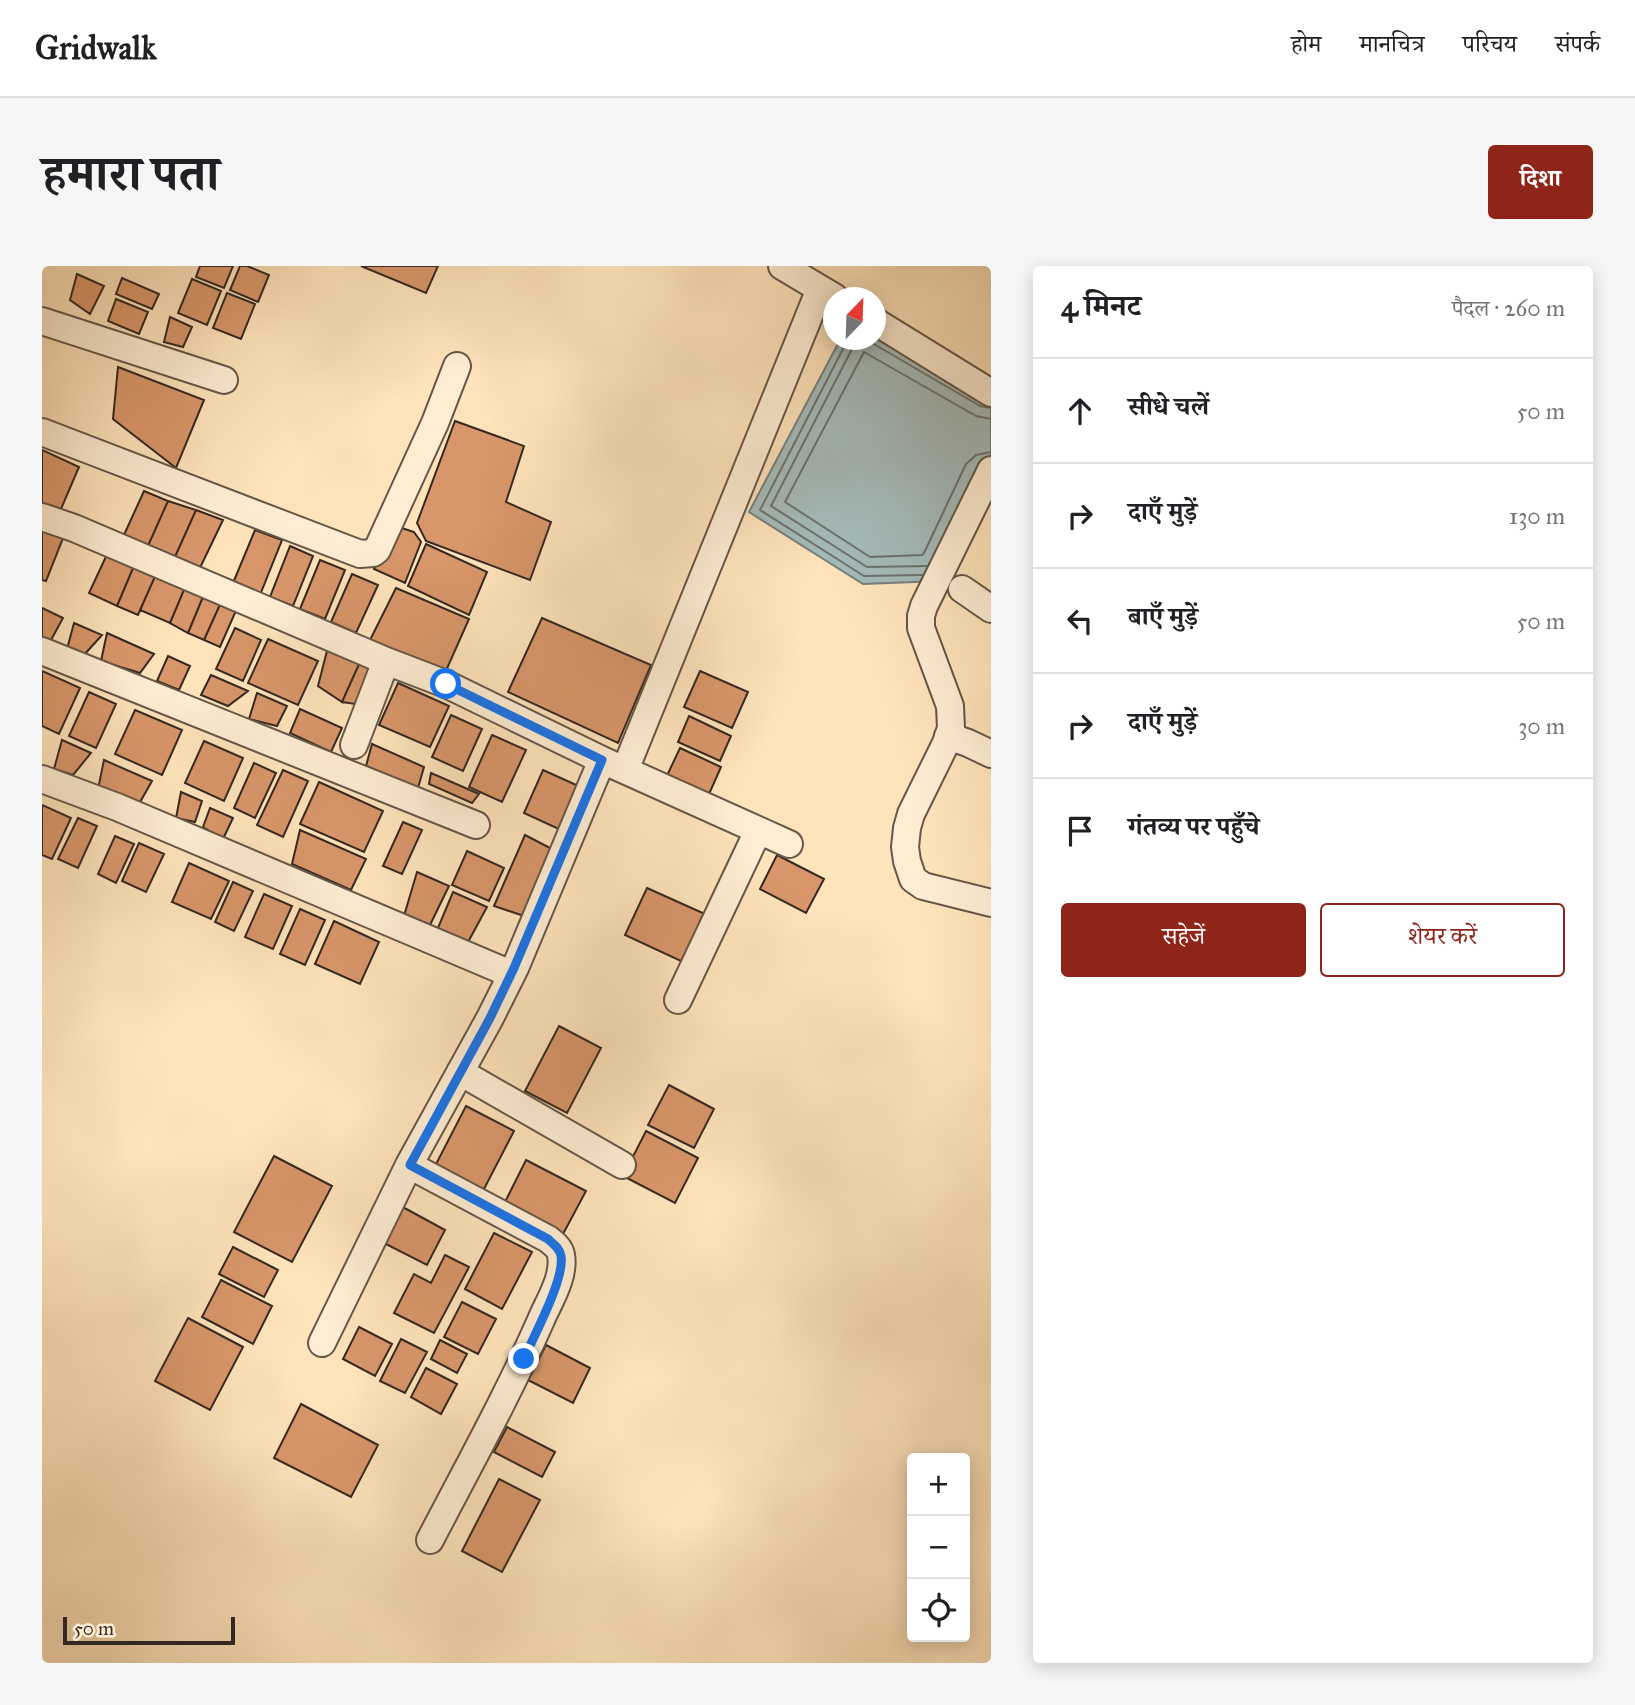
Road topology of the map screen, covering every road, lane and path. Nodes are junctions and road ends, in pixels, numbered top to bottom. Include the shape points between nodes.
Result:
1 (782, 266) edge
2 (823, 291) edge
3 (823, 302) edge
4 (42, 321) edge
5 (886, 328) edge
6 (457, 366) dead end
7 (224, 380) dead end
8 (991, 393) edge
9 (42, 432) edge
10 (991, 470) edge
11 (42, 517) edge
12 (962, 589) dead end
13 (991, 609) edge
14 (42, 651) edge
15 (386, 661) junction
16 (948, 736) junction
17 (354, 745) dead end
18 (991, 754) edge
19 (614, 765) junction
20 (42, 779) edge
21 (476, 825) dead end
22 (758, 831) junction
23 (789, 844) dead end
24 (991, 903) edge
25 (511, 975) junction
26 (678, 1000) dead end
27 (460, 1072) junction
28 (410, 1165) junction
29 (622, 1166) dead end
30 (322, 1343) dead end
31 (430, 1540) dead end

1 - 2 street
3 - 19 street
4 - 7 street
5 - 8 street
6 - 9 street via 373,554 360,554
10 - 16 street via 921,616 921,628 950,706
11 - 15 street
12 - 13 street
14 - 21 street
15 - 17 street
15 - 19 street via 446,684
16 - 18 street
16 - 24 street via 911,814 907,861 913,879 923,886
19 - 22 street
19 - 25 street
20 - 25 street
22 - 23 street
22 - 26 street
25 - 27 street
27 - 28 street
27 - 29 street
28 - 30 street
28 - 31 street via 548,1239 561,1255 557,1284 524,1359

